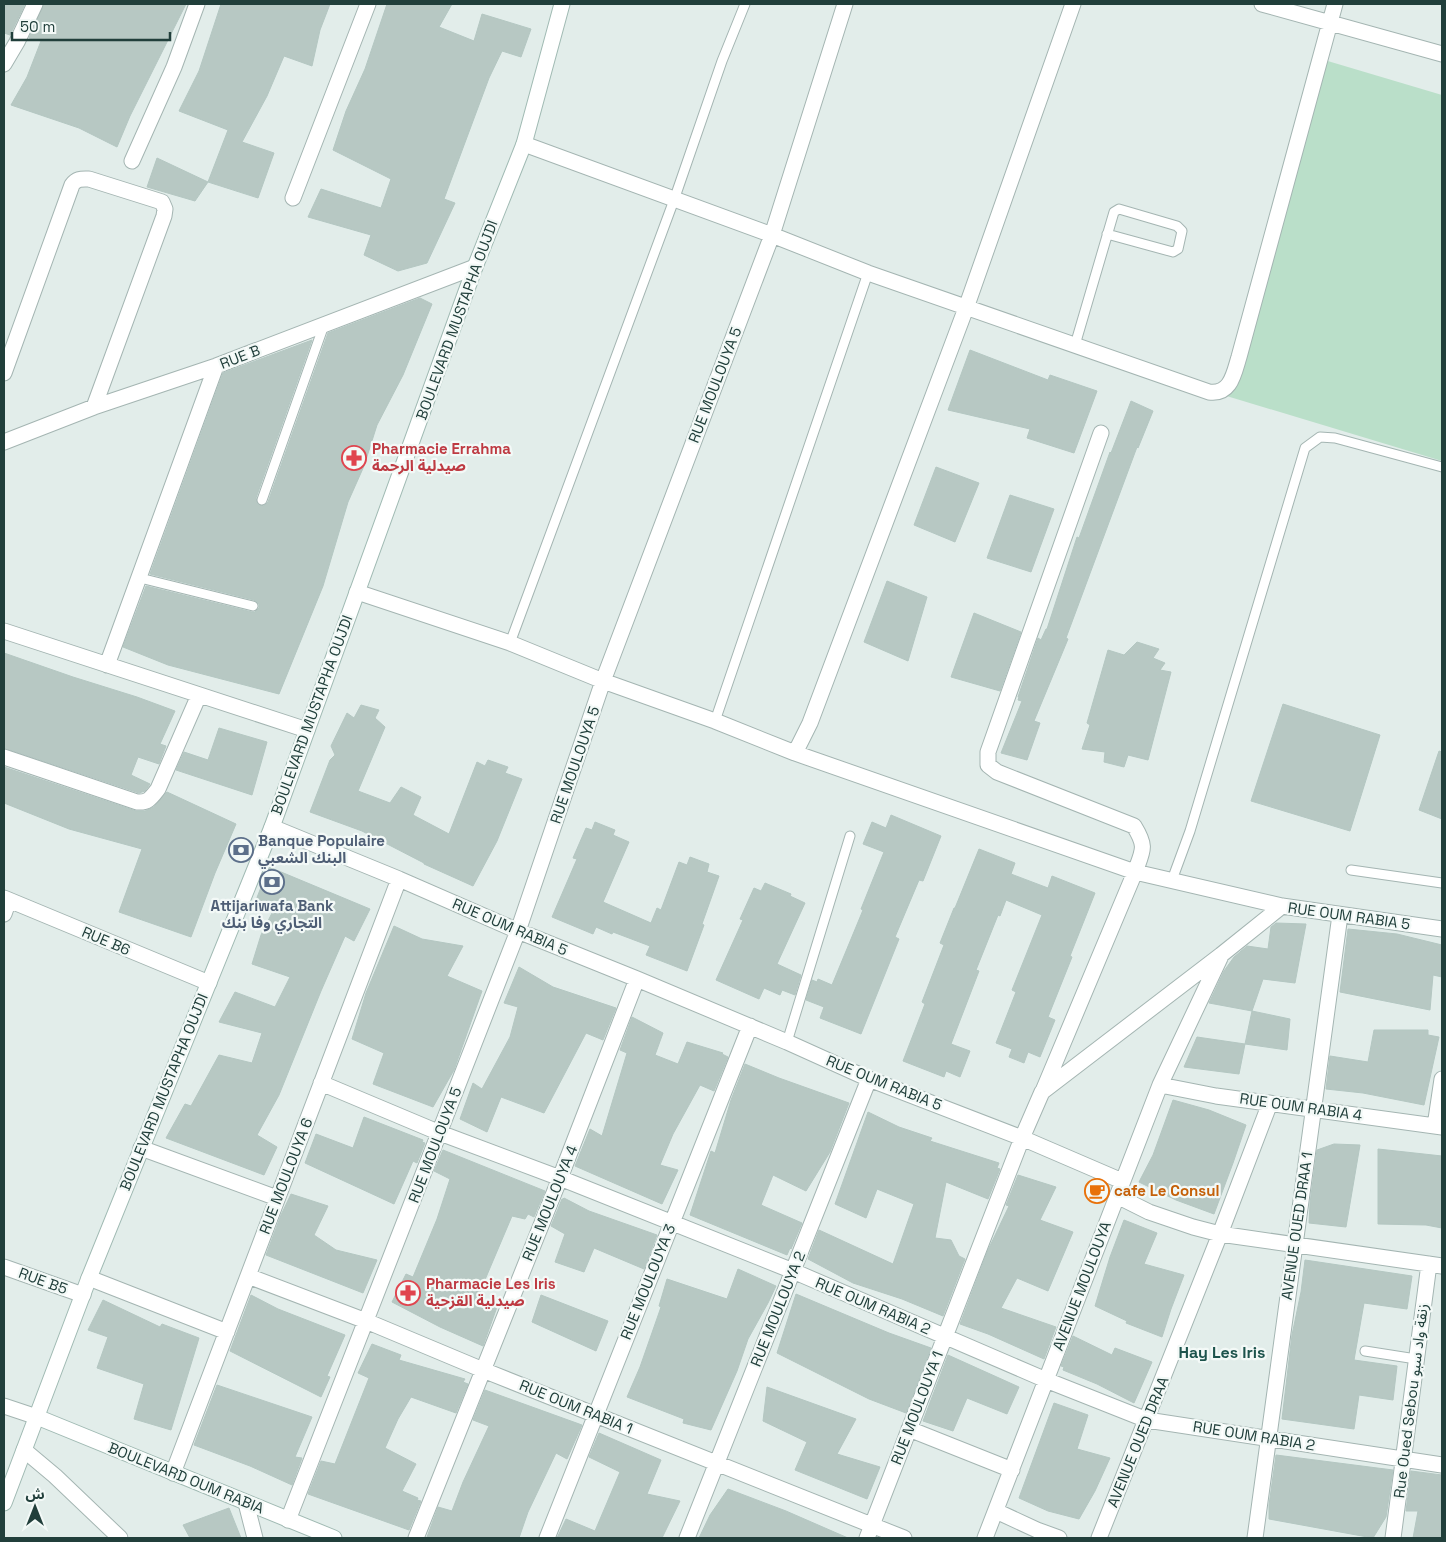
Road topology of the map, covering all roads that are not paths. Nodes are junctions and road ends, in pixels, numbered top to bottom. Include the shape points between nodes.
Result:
1 (35, 4) edge
2 (197, 4) edge
3 (368, 4) edge
4 (562, 4) edge
5 (745, 4) edge
6 (845, 4) edge
7 (1073, 4) edge
8 (1262, 4) edge
9 (1335, 4) edge
10 (1329, 23) junction
11 (1442, 54) edge
12 (4, 64) edge
13 (524, 144) junction
14 (132, 161) dead end
15 (293, 198) dead end
16 (674, 200) junction
17 (1107, 234) junction
18 (772, 235) junction
19 (475, 267) junction
20 (868, 273) junction
21 (966, 308) junction
22 (324, 324) junction
23 (1075, 345) junction
24 (216, 366) junction
25 (4, 373) edge
26 (94, 407) junction
27 (1101, 433) dead end
28 (4, 442) edge
29 (1442, 467) edge
30 (262, 500) dead end
31 (140, 578) junction
32 (357, 592) junction
33 (253, 606) dead end
34 (4, 632) edge
35 (510, 643) junction
36 (107, 665) junction
37 (604, 682) junction
38 (199, 695) junction
39 (715, 721) junction
40 (307, 730) junction
41 (796, 753) junction
42 (4, 757) edge
43 (272, 826) junction
44 (850, 836) dead end
45 (1351, 870) dead end
46 (1135, 872) junction
47 (399, 879) junction
48 (1172, 880) junction
49 (1442, 883) edge
50 (5, 904) edge
51 (1282, 906) junction
52 (1340, 915) junction
53 (1442, 929) edge
54 (518, 931) junction
55 (1221, 955) junction
56 (637, 978) junction
57 (209, 983) junction
58 (750, 1026) junction
59 (787, 1042) junction
60 (1442, 1079) edge
61 (868, 1080) junction
62 (321, 1083) junction
63 (1160, 1086) junction
64 (1042, 1092) junction
65 (1270, 1102) junction
66 (1313, 1109) junction
67 (1439, 1126) edge
68 (440, 1133) junction
69 (1022, 1138) junction
70 (141, 1148) junction
71 (560, 1178) junction
72 (1122, 1181) junction
73 (1117, 1196) junction
74 (278, 1198) junction
75 (672, 1223) junction
76 (1220, 1234) junction
77 (1295, 1244) junction
78 (1436, 1265) edge
79 (4, 1267) edge
80 (793, 1271) junction
81 (248, 1276) junction
82 (89, 1278) junction
83 (83, 1295) junction
84 (366, 1321) junction
85 (227, 1332) junction
86 (945, 1336) junction
87 (1365, 1351) dead end
88 (1416, 1359) junction
89 (483, 1370) junction
90 (1046, 1380) junction
91 (4, 1406) edge
92 (596, 1415) junction
93 (37, 1417) junction
94 (1147, 1420) junction
95 (909, 1429) junction
96 (1268, 1438) junction
97 (24, 1450) junction
98 (1404, 1459) junction
99 (717, 1463) junction
100 (1442, 1466) edge
101 (1012, 1470) junction
102 (173, 1473) junction
103 (4, 1503) edge
104 (246, 1503) junction
105 (996, 1511) junction
106 (288, 1520) junction
107 (870, 1532) edge
108 (120, 1538) edge
109 (255, 1538) edge
110 (334, 1538) edge
111 (416, 1538) edge
112 (546, 1538) edge
113 (688, 1538) edge
114 (904, 1538) edge
115 (985, 1538) edge
116 (1059, 1538) edge
117 (1099, 1538) edge
118 (1255, 1538) edge
119 (1393, 1538) edge

1 - 12 street
2 - 14 street via 174,67
3 - 15 street
4 - 13 street, BOULEVARD MUSTAPHA OUJDI
5 - 16 lane
6 - 18 street, RUE MOULOUYA 5
7 - 21 street
8 - 10 street
9 - 10 street
10 - 11 street
10 - 23 street via 1239,357 1227,387 1221,392 1209,392
13 - 16 street
13 - 19 street, BOULEVARD MUSTAPHA OUJDI
16 - 18 street
16 - 35 lane
17 - 17 lane via 1114,212 1119,209 1177,226 1182,231 1178,249 1173,252
17 - 23 lane
18 - 20 street
18 - 37 street, RUE MOULOUYA 5
19 - 22 street, RUE B
19 - 32 street, BOULEVARD MUSTAPHA OUJDI
20 - 21 street
20 - 39 lane
21 - 23 street
21 - 41 street
22 - 24 street, RUE B
22 - 30 lane
24 - 26 street, RUE B
24 - 31 street
25 - 26 street via 74,181 89,179 162,202 164,216
26 - 28 street, RUE B
27 - 46 street via 988,752 988,765 997,772 1134,826 1142,838 1143,850
29 - 48 lane via 1335,438 1320,437 1304,448 1190,831
31 - 33 lane
31 - 36 street
32 - 35 street
32 - 40 street, BOULEVARD MUSTAPHA OUJDI
34 - 36 street
35 - 37 street
36 - 38 street
37 - 39 street
37 - 54 street, RUE MOULOUYA 5
38 - 40 street
38 - 42 street via 158,789 144,803
39 - 41 street
40 - 43 street, BOULEVARD MUSTAPHA OUJDI
41 - 46 street
43 - 47 street, RUE OUM RABIA 5
43 - 57 street, BOULEVARD MUSTAPHA OUJDI
44 - 59 lane
45 - 49 lane
46 - 48 street
46 - 64 street
47 - 54 street, RUE OUM RABIA 5
47 - 62 street, RUE MOULOUYA 6
48 - 51 street
50 - 57 street, RUE B6
51 - 52 street, RUE OUM RABIA 5
51 - 55 street, RUE OUM RABIA 5
52 - 53 street, RUE OUM RABIA 5
52 - 66 street, AVENUE OUED DRAA 1
54 - 56 street, RUE OUM RABIA 5
54 - 68 street, RUE MOULOUYA 5
55 - 63 street, AVENUE MOULOUYA
55 - 64 street, RUE OUM RABIA 5
56 - 58 street, RUE OUM RABIA 5
56 - 71 street, RUE MOULOUYA 4
57 - 70 street, BOULEVARD MUSTAPHA OUJDI
58 - 59 street, RUE OUM RABIA 5
58 - 75 street, RUE MOULOUYA 3
59 - 61 street, RUE OUM RABIA 5
60 - 67 street
61 - 69 street, RUE OUM RABIA 5
61 - 80 street, RUE MOULOUYA 2
62 - 68 street, RUE OUM RABIA 2
62 - 74 street, RUE MOULOUYA 6
63 - 65 street, RUE OUM RABIA 4
63 - 72 street, AVENUE MOULOUYA
64 - 69 street, RUE OUM RABIA 5
65 - 66 street, RUE OUM RABIA 4
65 - 76 street, AVENUE OUED DRAA
66 - 67 street, RUE OUM RABIA 4
66 - 77 street, AVENUE OUED DRAA 1
68 - 71 street, RUE OUM RABIA 2
68 - 84 street, RUE MOULOUYA 5
69 - 72 street
69 - 86 street, RUE MOULOUYA 1
70 - 74 street
70 - 82 street, BOULEVARD MUSTAPHA OUJDI
71 - 75 street, RUE OUM RABIA 2
71 - 89 street, RUE MOULOUYA 4
72 - 73 street, AVENUE MOULOUYA
73 - 76 street via 1150,1212
73 - 90 street, AVENUE MOULOUYA
74 - 81 street, RUE MOULOUYA 6
75 - 80 street, RUE OUM RABIA 2
75 - 92 street, RUE MOULOUYA 3
76 - 77 street
76 - 94 street, AVENUE OUED DRAA
77 - 78 street
77 - 96 street, AVENUE OUED DRAA 1
78 - 88 street, Rue Oued Sebou زنقة واد سبو
79 - 83 street, RUE B5
80 - 86 street, RUE OUM RABIA 2
80 - 99 street, RUE MOULOUYA 2
81 - 84 street, RUE OUM RABIA 1
81 - 85 street, RUE MOULOUYA 6
82 - 83 street, BOULEVARD MUSTAPHA OUJDI
82 - 85 street
83 - 93 street, BOULEVARD MUSTAPHA OUJDI
84 - 89 street, RUE OUM RABIA 1
84 - 106 street, RUE MOULOUYA 5
85 - 102 street, RUE MOULOUYA 6
86 - 90 street, RUE OUM RABIA 2
86 - 95 street, RUE MOULOUYA 1
87 - 88 lane
88 - 98 street, Rue Oued Sebou زنقة واد سبو
89 - 92 street, RUE OUM RABIA 1
89 - 111 street, RUE MOULOUYA 4
90 - 94 street, RUE OUM RABIA 2
90 - 101 street, AVENUE MOULOUYA
91 - 93 street, BOULEVARD OUM RABIA
92 - 99 street, RUE OUM RABIA 1
92 - 112 street, RUE MOULOUYA 3
93 - 97 street, BOULEVARD MUSTAPHA OUJDI
93 - 102 street, BOULEVARD OUM RABIA
94 - 96 street, RUE OUM RABIA 2
94 - 117 street, AVENUE OUED DRAA
95 - 101 street
95 - 107 street, RUE MOULOUYA 1
96 - 98 street, RUE OUM RABIA 2
96 - 118 street, AVENUE OUED DRAA 1
97 - 103 street, BOULEVARD MUSTAPHA OUJDI
97 - 108 street
98 - 100 street, RUE OUM RABIA 2
98 - 119 street, Rue Oued Sebou زنقة واد سبو
99 - 107 street, RUE OUM RABIA 1
99 - 113 street, RUE MOULOUYA 2
101 - 105 street, AVENUE MOULOUYA
102 - 104 street, BOULEVARD OUM RABIA
104 - 106 street, BOULEVARD OUM RABIA
104 - 109 street
105 - 115 street, AVENUE MOULOUYA
105 - 116 street
106 - 110 street, BOULEVARD OUM RABIA
107 - 114 street, RUE OUM RABIA 1

